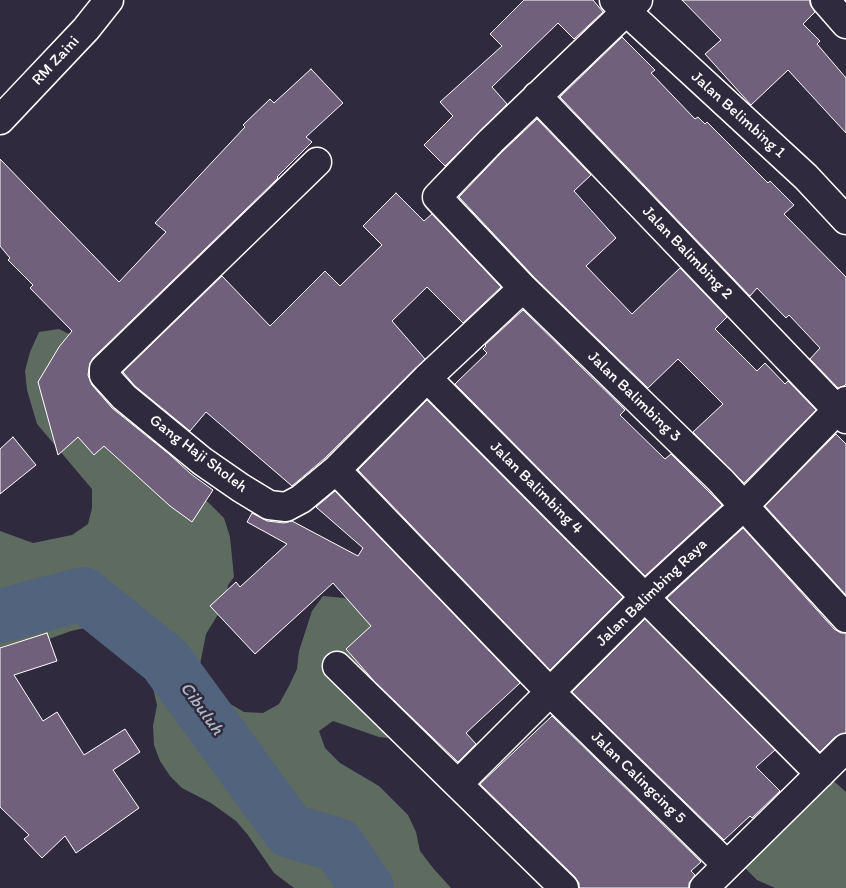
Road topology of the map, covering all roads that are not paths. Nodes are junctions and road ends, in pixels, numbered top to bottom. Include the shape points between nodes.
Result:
1 (109, 0) edge
2 (825, 0) edge
3 (626, 4) edge
4 (846, 24) edge
5 (538, 96) junction
6 (0, 120) edge
7 (317, 162) dead end
8 (846, 220) edge
9 (523, 288) junction
10 (427, 378) junction
11 (843, 410) edge
12 (336, 470) junction
13 (744, 506) junction
14 (645, 597) junction
15 (846, 618) edge
16 (337, 666) dead end
17 (550, 692) junction
18 (846, 748) edge
19 (820, 774) junction
20 (458, 784) junction
21 (727, 865) junction
22 (564, 888) edge
23 (704, 888) edge

1 - 6 street, RM Zaini
2 - 4 street
3 - 5 street
3 - 8 street, Jalan Belimbing 1 via 806,177
5 - 9 street, Jalan Balimbing 3 via 438,197
5 - 11 street, Jalan Balimbing 2
7 - 12 street, Gang Haji Sholeh via 112,360 104,369 104,375 124,397 202,461 269,505 286,507
9 - 10 street, Gang Haji Sholeh
9 - 13 street, Jalan Balimbing 3
10 - 12 street, Gang Haji Sholeh
10 - 14 street, Jalan Balimbing 4
11 - 13 street, Jalan Balimbing Raya
12 - 17 street, Jalan Calingcing 5
13 - 14 street, Jalan Balimbing Raya
13 - 15 street, Jalan Balimbing 3
14 - 17 street, Jalan Balimbing Raya
14 - 19 street, Jalan Balimbing 4
16 - 20 street
17 - 20 street, Jalan Balimbing Raya
17 - 21 street, Jalan Calingcing 5
18 - 19 street
19 - 21 street
20 - 22 street
21 - 23 street

